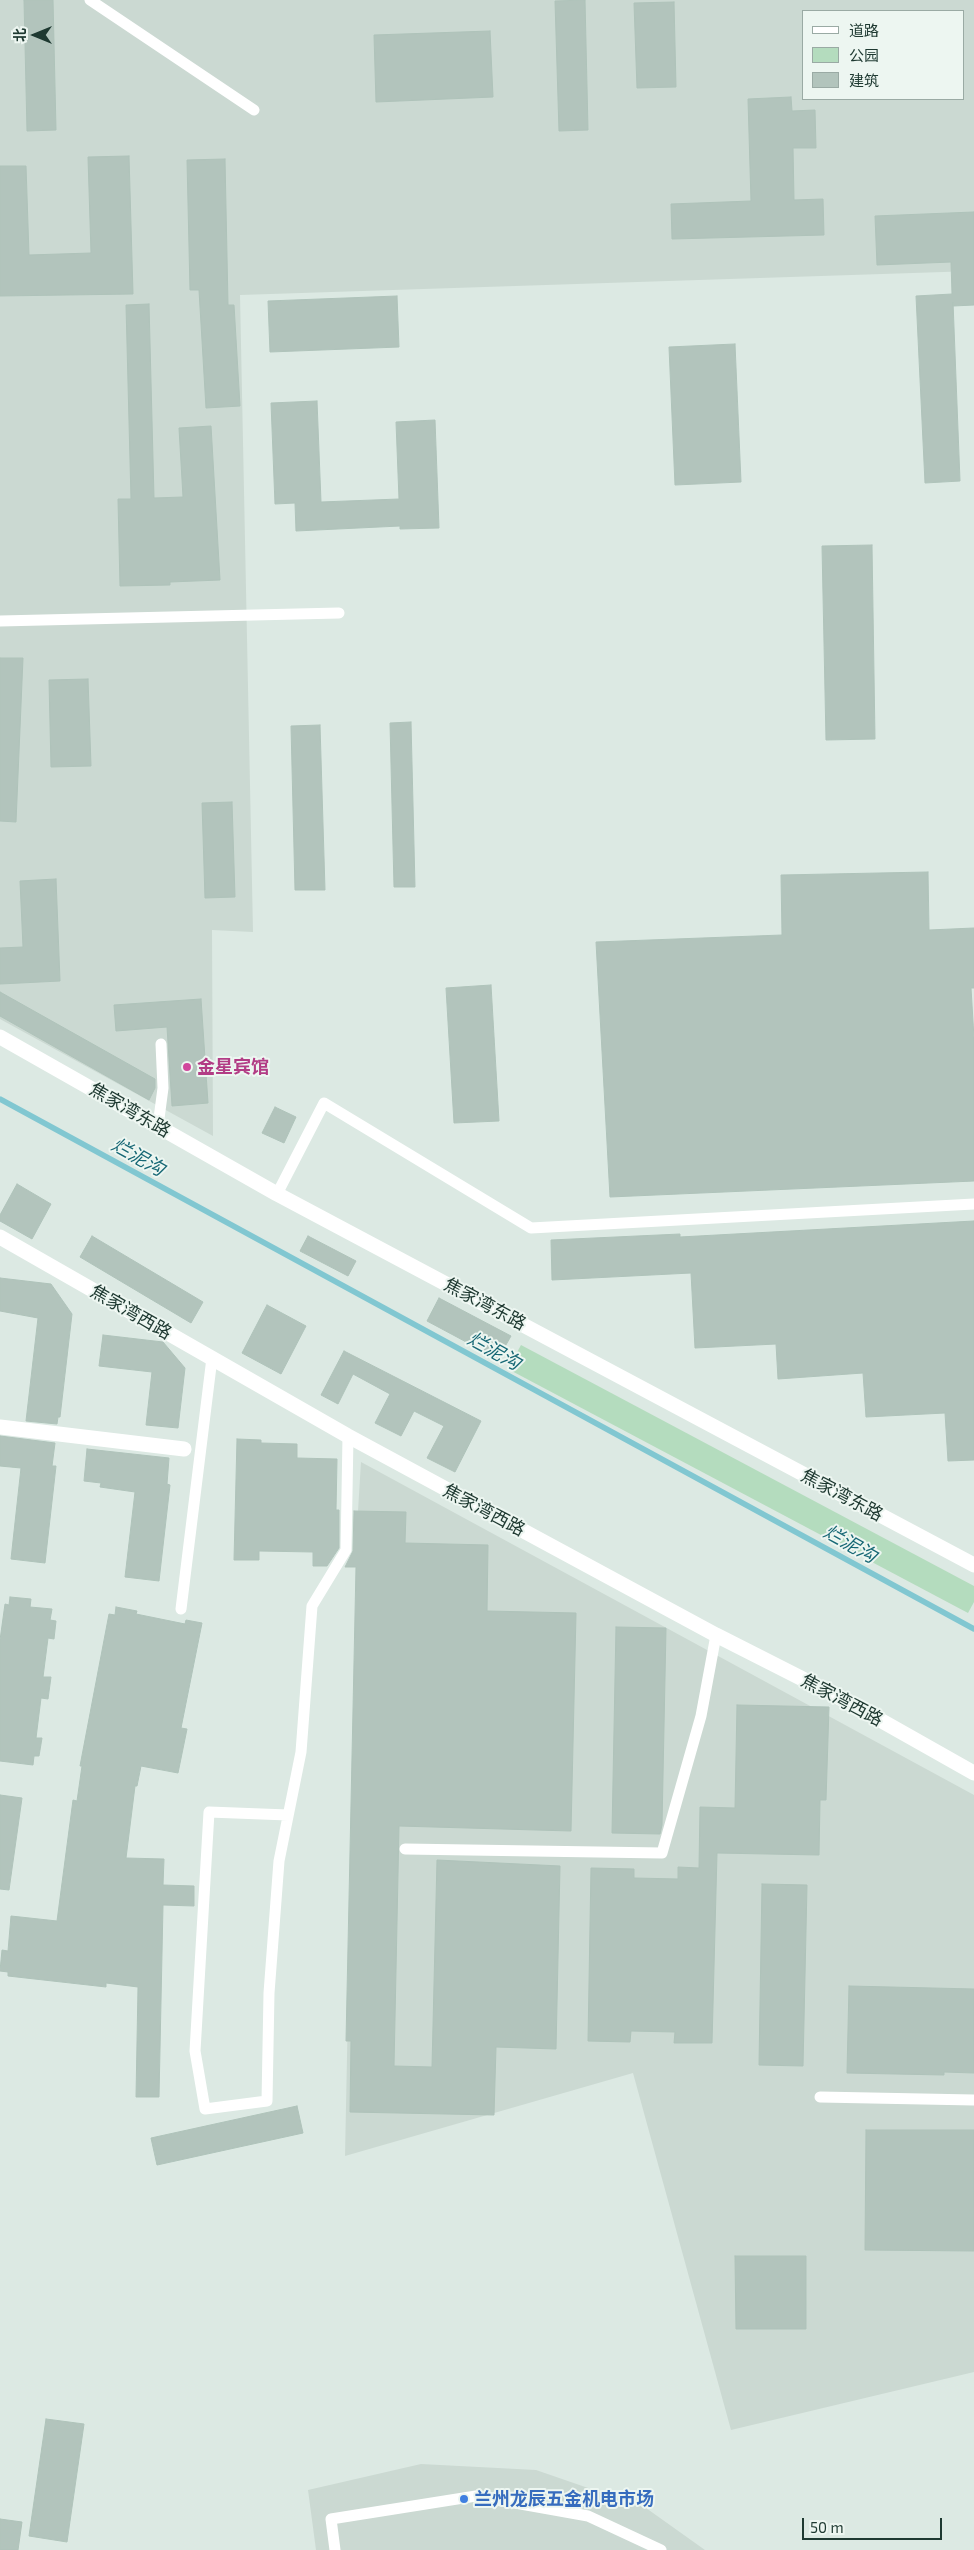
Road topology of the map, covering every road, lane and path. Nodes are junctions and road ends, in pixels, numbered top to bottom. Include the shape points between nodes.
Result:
1 (90, 0) edge
2 (254, 110) dead end
3 (339, 613) dead end
4 (0, 621) edge
5 (0, 1036) edge
6 (161, 1044) dead end
7 (158, 1126) junction
8 (277, 1194) junction
9 (974, 1204) edge
10 (0, 1237) edge
11 (212, 1358) junction
12 (0, 1427) edge
13 (348, 1436) junction
14 (184, 1448) dead end
15 (974, 1565) edge
16 (180, 1609) dead end
17 (716, 1635) junction
18 (974, 1773) edge
19 (288, 1815) junction
20 (406, 1849) dead end
21 (820, 2097) dead end
22 (974, 2100) edge
23 (335, 2550) edge
24 (661, 2550) edge

1 - 2 lane
3 - 4 lane
5 - 7 street, 焦家湾东路
6 - 7 lane via 163,1088
7 - 8 street, 焦家湾东路
8 - 9 lane via 324,1103 531,1228
8 - 15 street, 焦家湾东路
10 - 11 street, 焦家湾西路
11 - 13 street, 焦家湾西路
11 - 16 lane
12 - 14 street
13 - 17 street, 焦家湾西路
13 - 19 lane via 346,1550 312,1606 301,1752
17 - 18 street, 焦家湾西路 via 850,1702
17 - 20 lane via 701,1716 662,1853
19 - 19 lane via 279,1861 269,1992 267,2101 205,2109 195,2051 209,1812
21 - 22 lane
23 - 24 lane via 331,2519 476,2496 588,2516

